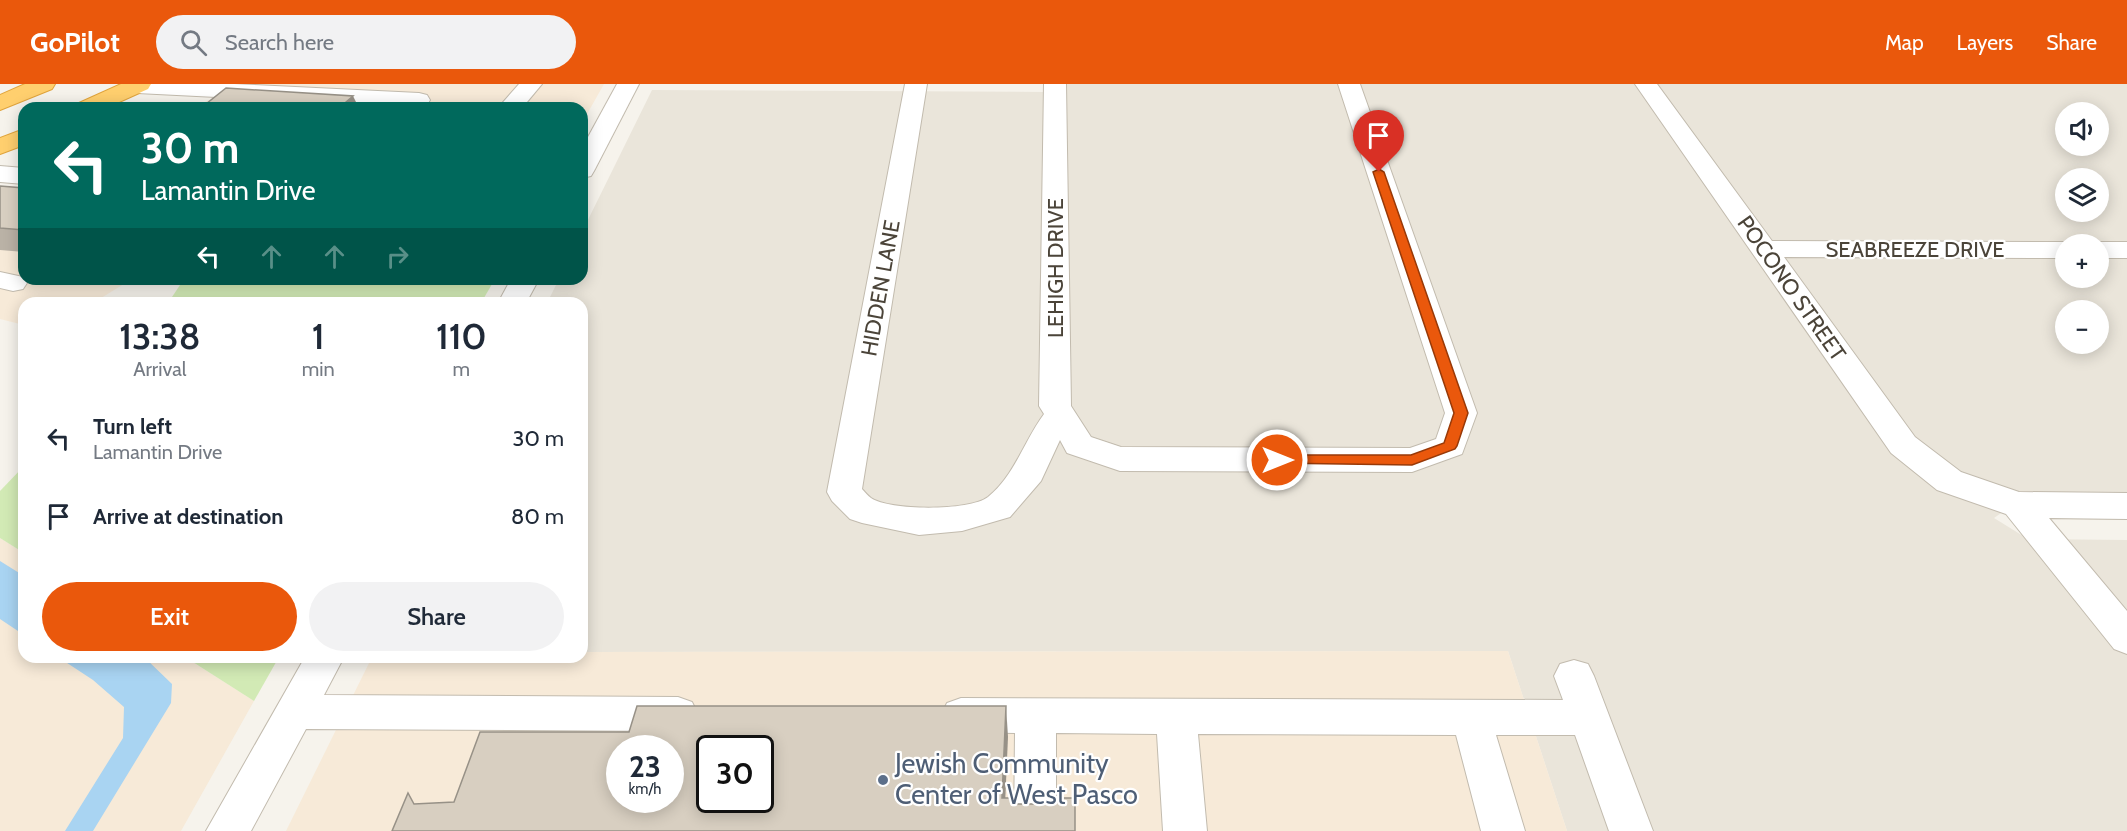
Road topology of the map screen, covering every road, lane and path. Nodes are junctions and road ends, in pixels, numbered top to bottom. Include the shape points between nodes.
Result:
1 (44, 84) edge
2 (436, 84) edge
3 (531, 84) edge
4 (628, 84) edge
5 (916, 84) edge
6 (1055, 84) edge
7 (1349, 84) edge
8 (1646, 84) edge
9 (138, 85) edge
10 (243, 91) junction
11 (100, 102) edge
12 (229, 102) edge
13 (389, 102) edge
14 (417, 102) edge
15 (515, 102) edge
16 (0, 103) edge
17 (18, 139) edge
18 (0, 147) edge
19 (588, 159) edge
20 (0, 174) edge
21 (18, 176) edge
22 (1765, 249) junction
23 (2055, 250) edge
24 (2109, 250) edge
25 (2127, 250) edge
26 (1060, 415) junction
27 (2018, 505) junction
28 (2127, 506) edge
29 (2127, 638) edge
30 (321, 663) edge
31 (1574, 676) dead end
32 (295, 712) junction
33 (718, 714) edge
34 (930, 715) edge
35 (1036, 715) junction
36 (1176, 716) junction
37 (1588, 717) junction
38 (1471, 718) junction
39 (1034, 828) edge
40 (228, 831) edge
41 (1185, 831) edge
42 (1503, 831) edge
43 (1631, 831) edge

1 - 16 highway
2 - 14 street
3 - 15 street
4 - 19 street
5 - 26 street, HIDDEN LANE via 844,492 861,510 920,522 962,518 998,508 1029,473
6 - 26 street, LEHIGH DRIVE via 1055,406
7 - 26 street, LEHIGH DRIVE via 1461,413 1450,446 1412,460 1120,459 1079,445
8 - 22 street, POCONO STREET
9 - 10 street
9 - 11 highway
10 - 12 street
10 - 13 street
17 - 18 highway
20 - 21 street
22 - 23 street, SEABREEZE DRIVE
22 - 27 street, POCONO STREET via 1903,445 1949,481
24 - 25 street
27 - 28 street
27 - 29 street
30 - 32 street
31 - 37 street
32 - 33 street via 489,730
32 - 40 street
34 - 35 street
35 - 36 street
35 - 39 street
36 - 38 street
36 - 41 street
37 - 38 street
37 - 43 street
38 - 42 street

